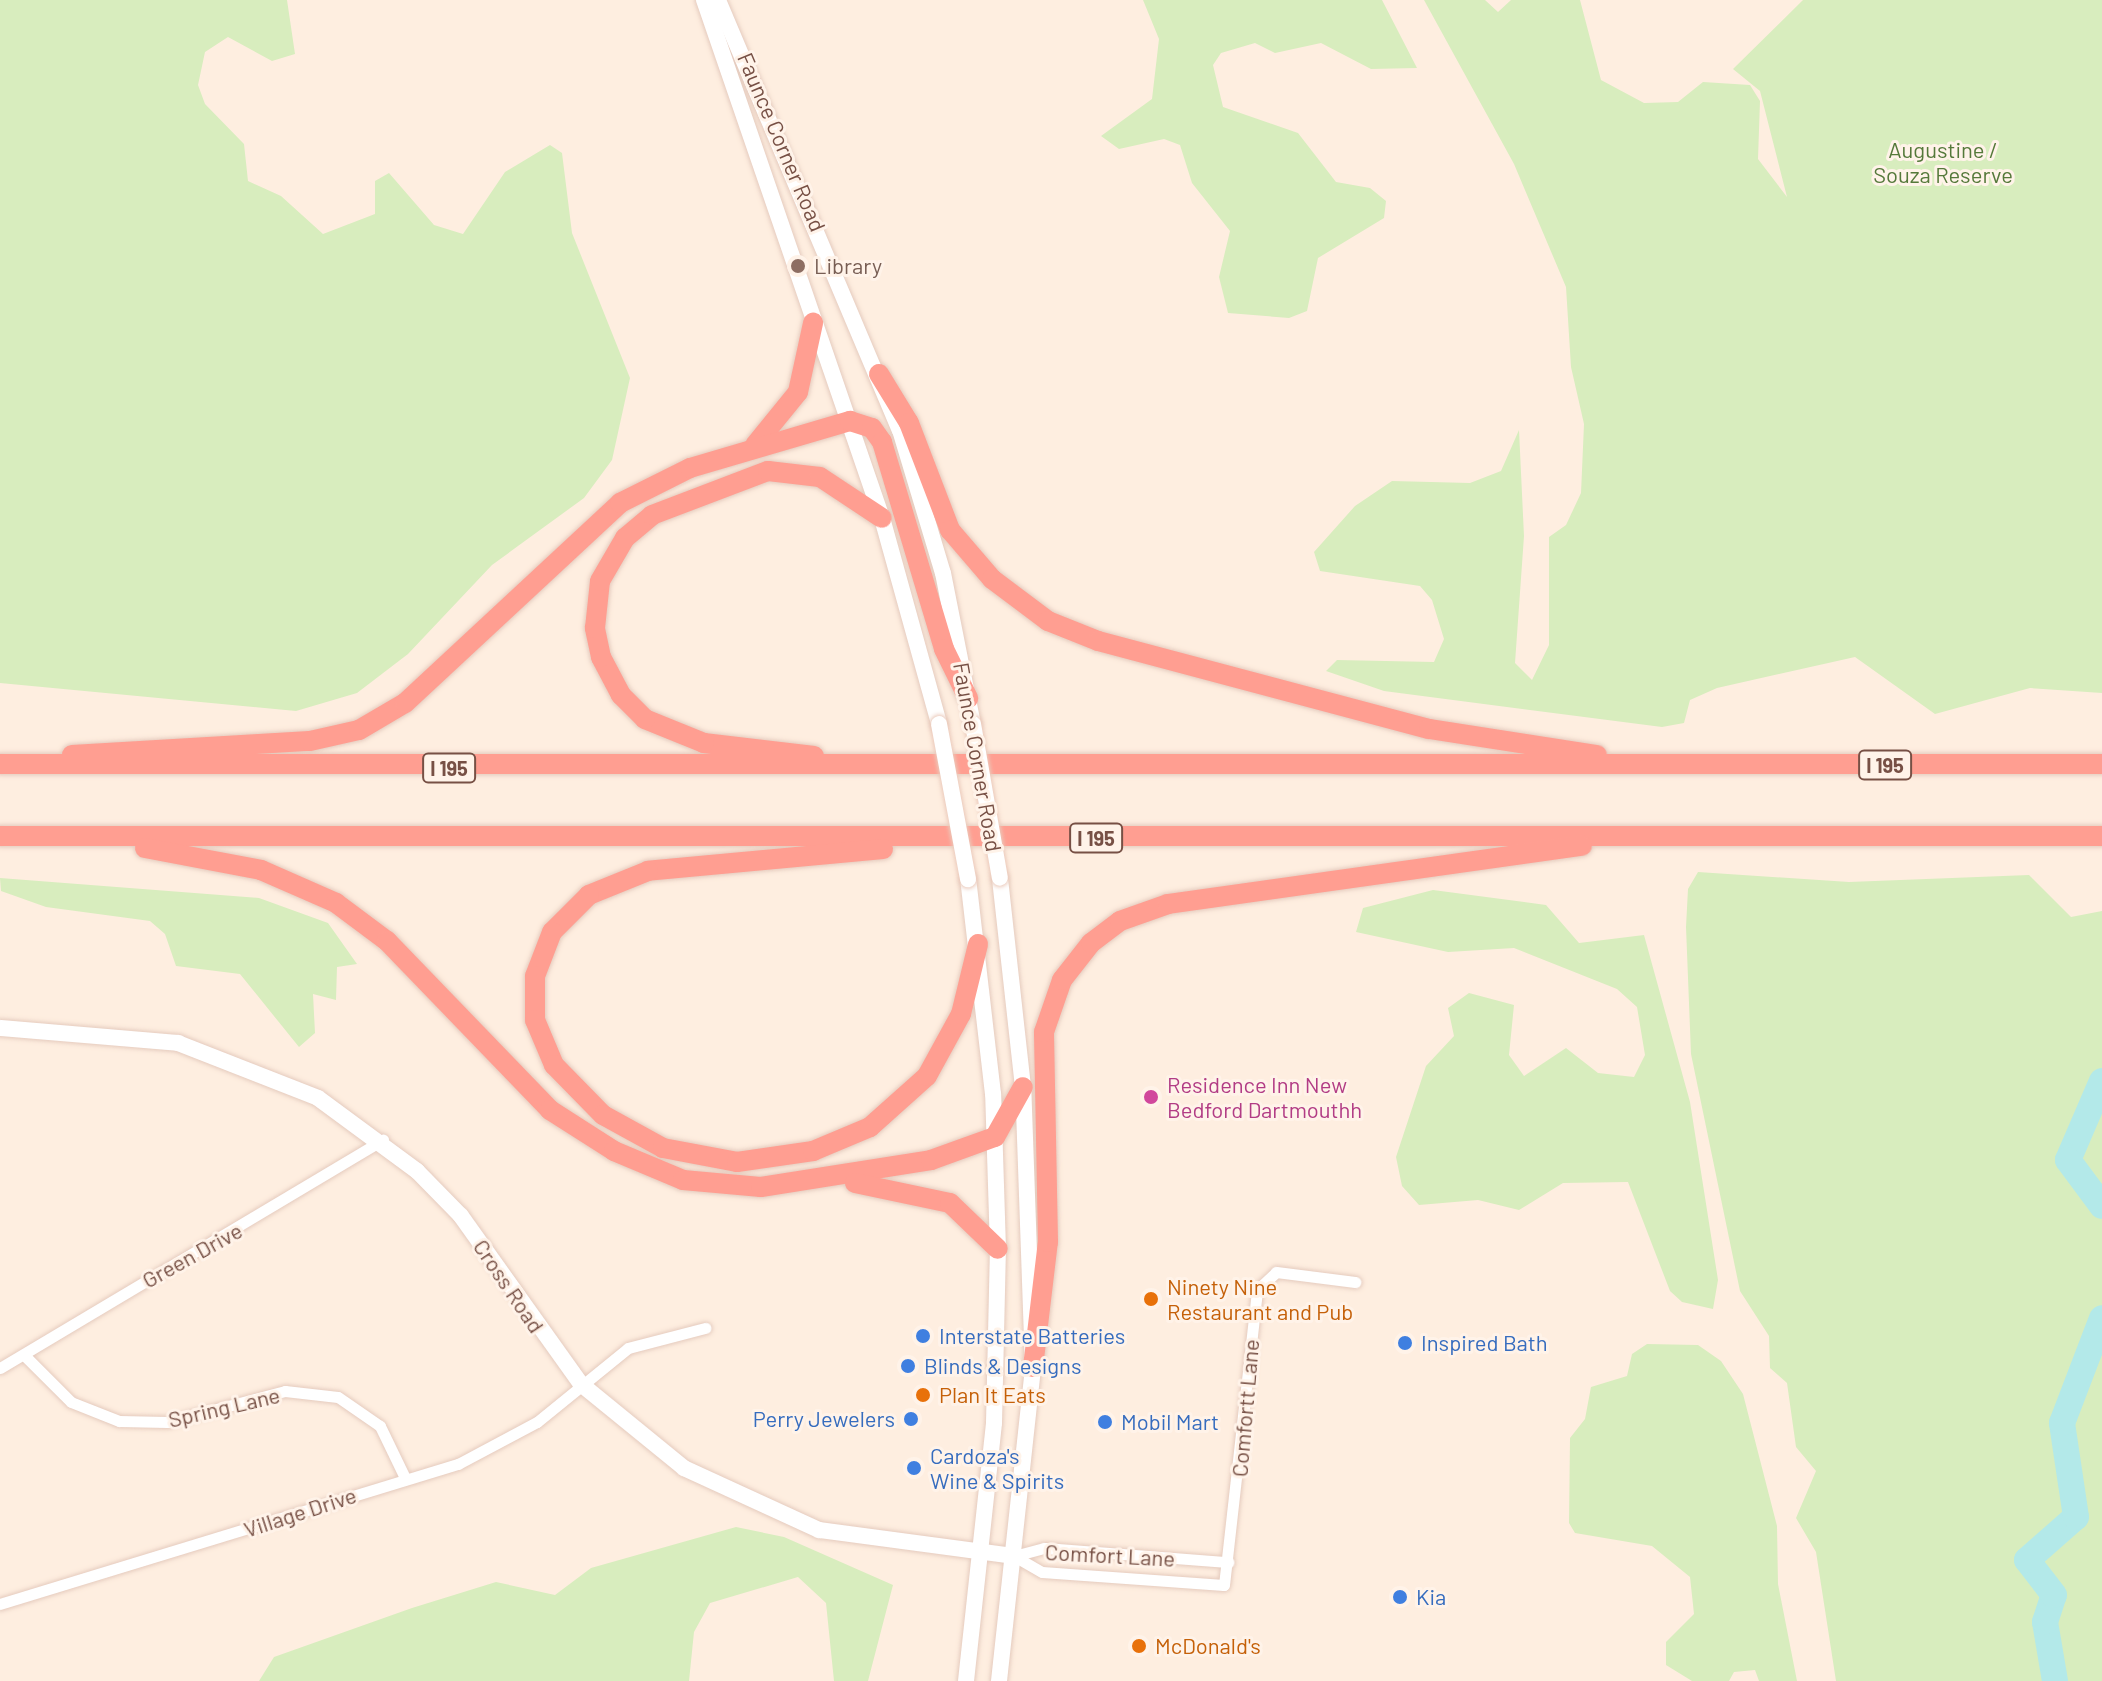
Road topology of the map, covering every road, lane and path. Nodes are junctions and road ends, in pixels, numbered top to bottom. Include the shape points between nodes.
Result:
1 (704, 0) edge
2 (718, 0) edge
3 (779, 136) junction
4 (755, 150) junction
5 (813, 323) junction
6 (879, 374) junction
7 (850, 421) junction
8 (753, 447) junction
9 (882, 518) junction
10 (968, 698) junction
11 (0, 763) edge
12 (2102, 764) edge
13 (1668, 765) junction
14 (897, 766) junction
15 (0, 836) edge
16 (1646, 836) junction
17 (2102, 836) edge
18 (90, 837) junction
19 (939, 839) junction
20 (978, 944) junction
21 (0, 1028) edge
22 (1023, 1087) junction
23 (995, 1137) junction
24 (383, 1140) junction
25 (827, 1181) junction
26 (998, 1249) junction
27 (1355, 1282) dead end
28 (705, 1328) dead end
29 (24, 1355) junction
30 (1033, 1367) junction
31 (0, 1368) edge
32 (581, 1384) junction
33 (405, 1478) junction
34 (981, 1553) junction
35 (1014, 1556) junction
36 (1228, 1562) junction
37 (1224, 1585) joint
38 (0, 1604) edge
39 (966, 1681) edge
40 (999, 1681) edge

1 - 4 main road, Faunce Corner Road
2 - 3 main road, Faunce Corner Road
3 - 4 main road
3 - 6 main road, Faunce Corner Road
4 - 5 main road, Faunce Corner Road
5 - 7 main road, Faunce Corner Road
5 - 8 highway via 798,392
6 - 10 main road, Faunce Corner Road via 930,522
6 - 13 highway via 909,423 955,537 1004,590 1056,625 1429,729
7 - 8 highway
7 - 9 main road, Faunce Corner Road
7 - 10 highway via 872,428 882,442 944,649
8 - 11 highway via 620,503 405,703 359,730 310,741
9 - 14 highway via 839,486 795,470 756,474 684,498 637,526 614,552 600,581 595,628 621,695 670,733
9 - 20 main road, Faunce Corner Road, bridge via 939,724
10 - 22 main road, Faunce Corner Road, bridge via 1000,878
11 - 14 highway, I 195
12 - 13 highway, I 195
13 - 14 highway, I 195
15 - 18 highway, I 195
16 - 17 highway, I 195
16 - 19 highway, I 195
16 - 30 highway via 1168,904 1120,921 1091,943 1062,980 1044,1032 1048,1254
18 - 19 highway, I 195
18 - 25 highway via 261,870 336,903 387,941 534,1096 637,1163 722,1186
19 - 20 highway via 853,854 664,869 604,886 574,906 545,945 533,991 539,1035 576,1091 633,1135 719,1161 794,1156 870,1127 916,1089 955,1028
20 - 23 main road, Faunce Corner Road
21 - 24 main road, Cross Road via 178,1043 318,1098
22 - 23 highway
22 - 30 main road, Faunce Corner Road
23 - 25 highway
23 - 26 main road, Faunce Corner Road
24 - 29 street, Green Drive
24 - 32 main road, Cross Road via 461,1216
25 - 26 highway via 907,1189 950,1203
26 - 34 main road, Faunce Corner Road via 996,1393
27 - 36 street, Comfortt Lane via 1282,1272 1260,1283
28 - 32 street, Village Drive via 643,1341
29 - 31 street, Green Drive
29 - 33 street, Spring Lane via 71,1402 119,1421 167,1422 285,1391 338,1397 380,1426
30 - 35 main road, Faunce Corner Road
32 - 33 street, Village Drive via 497,1446
32 - 34 main road, Cross Road via 684,1468 772,1514 840,1536
33 - 38 street, Village Drive
34 - 35 main road, Cross Road
34 - 39 main road, Faunce Corner Road
35 - 36 street, Comfort Lane via 1044,1548
35 - 37 street, Comfort Lane via 1042,1572
35 - 40 main road, Faunce Corner Road
36 - 37 street, Comfortt Lane

